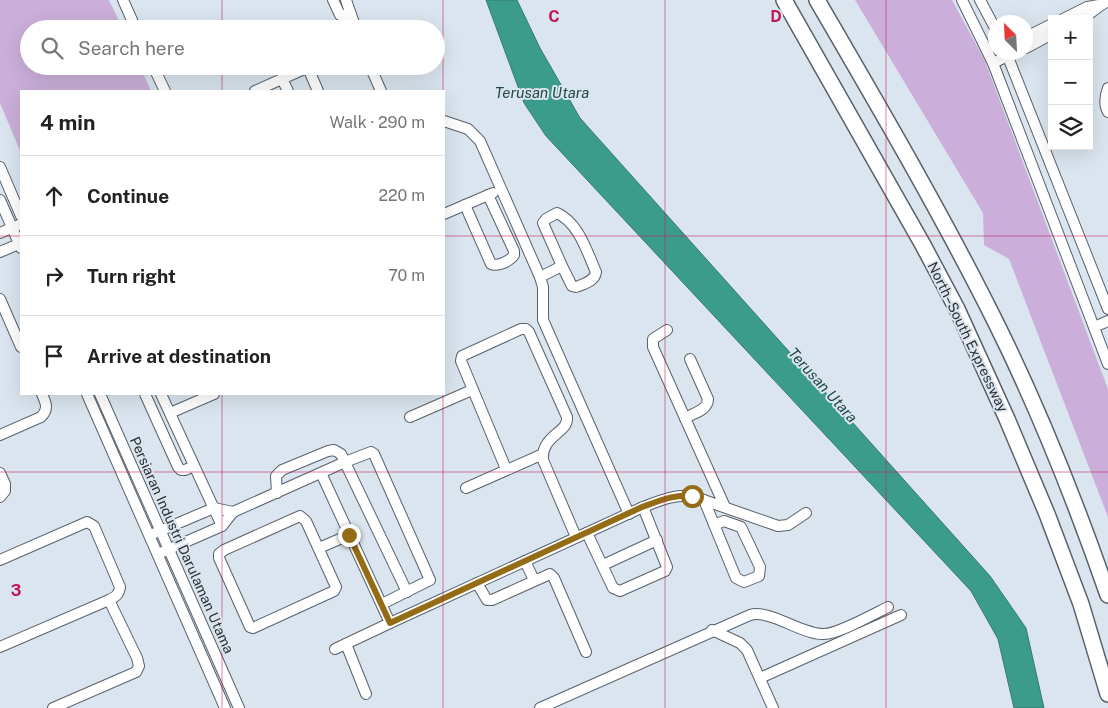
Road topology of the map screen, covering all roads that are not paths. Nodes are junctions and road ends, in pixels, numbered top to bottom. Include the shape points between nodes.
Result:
1 (123, 0) edge
2 (333, 0) edge
3 (346, 0) edge
4 (784, 0) edge
5 (817, 0) edge
6 (962, 0) edge
7 (980, 0) edge
8 (1104, 3) edge
9 (350, 15) junction
10 (988, 15) edge
11 (1071, 15) edge
12 (1089, 15) edge
13 (132, 20) edge
14 (352, 20) edge
15 (1048, 26) edge
16 (1033, 33) edge
17 (1048, 36) edge
18 (1033, 44) edge
19 (988, 49) edge
20 (994, 60) edge
21 (1012, 60) edge
22 (158, 75) edge
23 (291, 75) edge
24 (312, 75) edge
25 (374, 75) edge
26 (282, 79) junction
27 (1108, 88) edge
28 (165, 90) edge
29 (257, 90) edge
30 (288, 90) edge
31 (318, 90) edge
32 (381, 90) edge
33 (1108, 112) edge
34 (445, 122) edge
35 (0, 167) edge
36 (501, 191) junction
37 (488, 195) junction
38 (18, 198) edge
39 (1, 202) edge
40 (465, 205) junction
41 (445, 214) edge
42 (17, 226) edge
43 (0, 233) edge
44 (20, 240) edge
45 (20, 245) edge
46 (0, 252) edge
47 (562, 266) junction
48 (540, 276) junction
49 (0, 299) edge
50 (1108, 309) edge
51 (1108, 321) edge
52 (1094, 326) junction
53 (667, 330) dead end
54 (20, 345) edge
55 (690, 359) dead end
56 (1108, 364) edge
57 (472, 390) junction
58 (42, 395) edge
59 (86, 395) edge
60 (100, 395) edge
61 (145, 395) edge
62 (161, 395) edge
63 (208, 395) edge
64 (191, 398) edge
65 (170, 414) junction
66 (410, 417) dead end
67 (685, 418) junction
68 (0, 435) edge
69 (543, 454) junction
70 (345, 462) junction
71 (194, 466) junction
72 (506, 470) junction
73 (0, 473) edge
74 (321, 473) junction
75 (466, 488) dead end
76 (277, 494) junction
77 (0, 497) edge
78 (704, 500) junction
79 (642, 507) junction
80 (725, 507) junction
81 (214, 508) junction
82 (233, 512) junction
83 (806, 513) dead end
84 (629, 514) junction
85 (714, 525) junction
86 (222, 526) junction
87 (160, 530) junction
88 (587, 532) junction
89 (150, 535) junction
90 (349, 535) junction
91 (576, 537) junction
92 (656, 540) junction
93 (319, 548) junction
94 (169, 549) junction
95 (158, 554) junction
96 (0, 560) edge
97 (525, 561) junction
98 (603, 565) junction
99 (534, 580) junction
100 (477, 583) junction
101 (407, 592) junction
102 (1108, 595) edge
103 (109, 600) junction
104 (382, 604) junction
105 (888, 607) dead end
106 (900, 616) dead end
107 (390, 623) junction
108 (712, 630) junction
109 (346, 644) junction
110 (0, 646) edge
111 (334, 649) dead end
112 (586, 652) dead end
113 (760, 678) junction
114 (366, 694) dead end
115 (1108, 694) edge
116 (59, 707) edge
117 (225, 708) edge
118 (239, 708) edge
119 (540, 708) edge
120 (773, 708) edge

1 - 13 street
2 - 9 street via 340,14
3 - 9 street
4 - 115 highway, North–South Expressway via 957,309 1059,544
5 - 102 highway via 924,187 997,325 1048,438
6 - 19 street
7 - 10 street
8 - 11 street
8 - 12 street
9 - 14 street
15 - 16 street
17 - 18 street
20 - 52 street
21 - 50 street
22 - 28 street
23 - 26 street
24 - 31 street
25 - 32 street
26 - 29 street
26 - 30 street
27 - 33 street via 1105,96
34 - 36 street via 475,134
35 - 38 street
36 - 37 street
36 - 48 street
37 - 40 street
37 - 40 street via 514,251 508,260 490,264
38 - 39 street
39 - 42 street
40 - 41 street
42 - 43 street
42 - 44 street
45 - 46 street
47 - 47 street via 572,286 596,276 578,233 557,214 543,223
47 - 48 street
48 - 84 street via 543,320
49 - 54 street
51 - 52 street
52 - 56 street
53 - 67 street via 653,338 653,347
55 - 67 street via 708,404
57 - 66 street
57 - 69 street via 462,356 526,329 568,422 548,441
57 - 72 street
58 - 68 street via 47,408 41,416
59 - 89 street, Persiaran Industri Darulaman Utama
60 - 87 street, Persiaran Industri Darulaman Utama
61 - 71 street via 178,467 185,470
62 - 65 street
63 - 64 street
64 - 65 street
65 - 71 street
67 - 80 street
69 - 72 street
69 - 91 street
70 - 74 street
70 - 76 street via 334,450 282,470 276,476
70 - 101 street
70 - 101 street via 371,452 374,454 430,577 427,583
71 - 81 street
72 - 75 street
73 - 77 street via 5,484 5,491
74 - 76 street
74 - 90 street
76 - 82 street
78 - 79 street via 680,495
78 - 80 street
78 - 85 street
79 - 84 street
79 - 92 street
80 - 83 street via 778,526 788,525
81 - 82 street
81 - 86 street
81 - 87 street
82 - 86 street
84 - 88 street
85 - 85 street via 736,578 744,582 759,576 760,567 741,527 724,521
86 - 94 street
87 - 89 street
87 - 94 street, Persiaran Industri Darulaman Utama
88 - 91 street
88 - 98 street
89 - 95 street, Persiaran Industri Darulaman Utama
90 - 93 street
90 - 104 street
91 - 97 street
92 - 98 street
92 - 98 street via 666,564 665,571 620,591 613,588
93 - 93 street via 306,521 300,516 219,554 250,627 334,591 336,587
94 - 95 street
94 - 118 street, Persiaran Industri Darulaman Utama
95 - 117 street, Persiaran Industri Darulaman Utama
96 - 103 street via 90,523 120,587 116,596
97 - 99 street
97 - 100 street
99 - 100 street via 492,600 487,600
99 - 112 street via 547,574 552,576
100 - 107 street
101 - 104 street
103 - 110 street
103 - 116 street via 139,666 136,672
104 - 107 street
105 - 108 street via 826,634 760,614
106 - 113 street
107 - 109 street
108 - 113 street via 744,646
108 - 119 street
109 - 111 street
109 - 114 street
113 - 120 street

